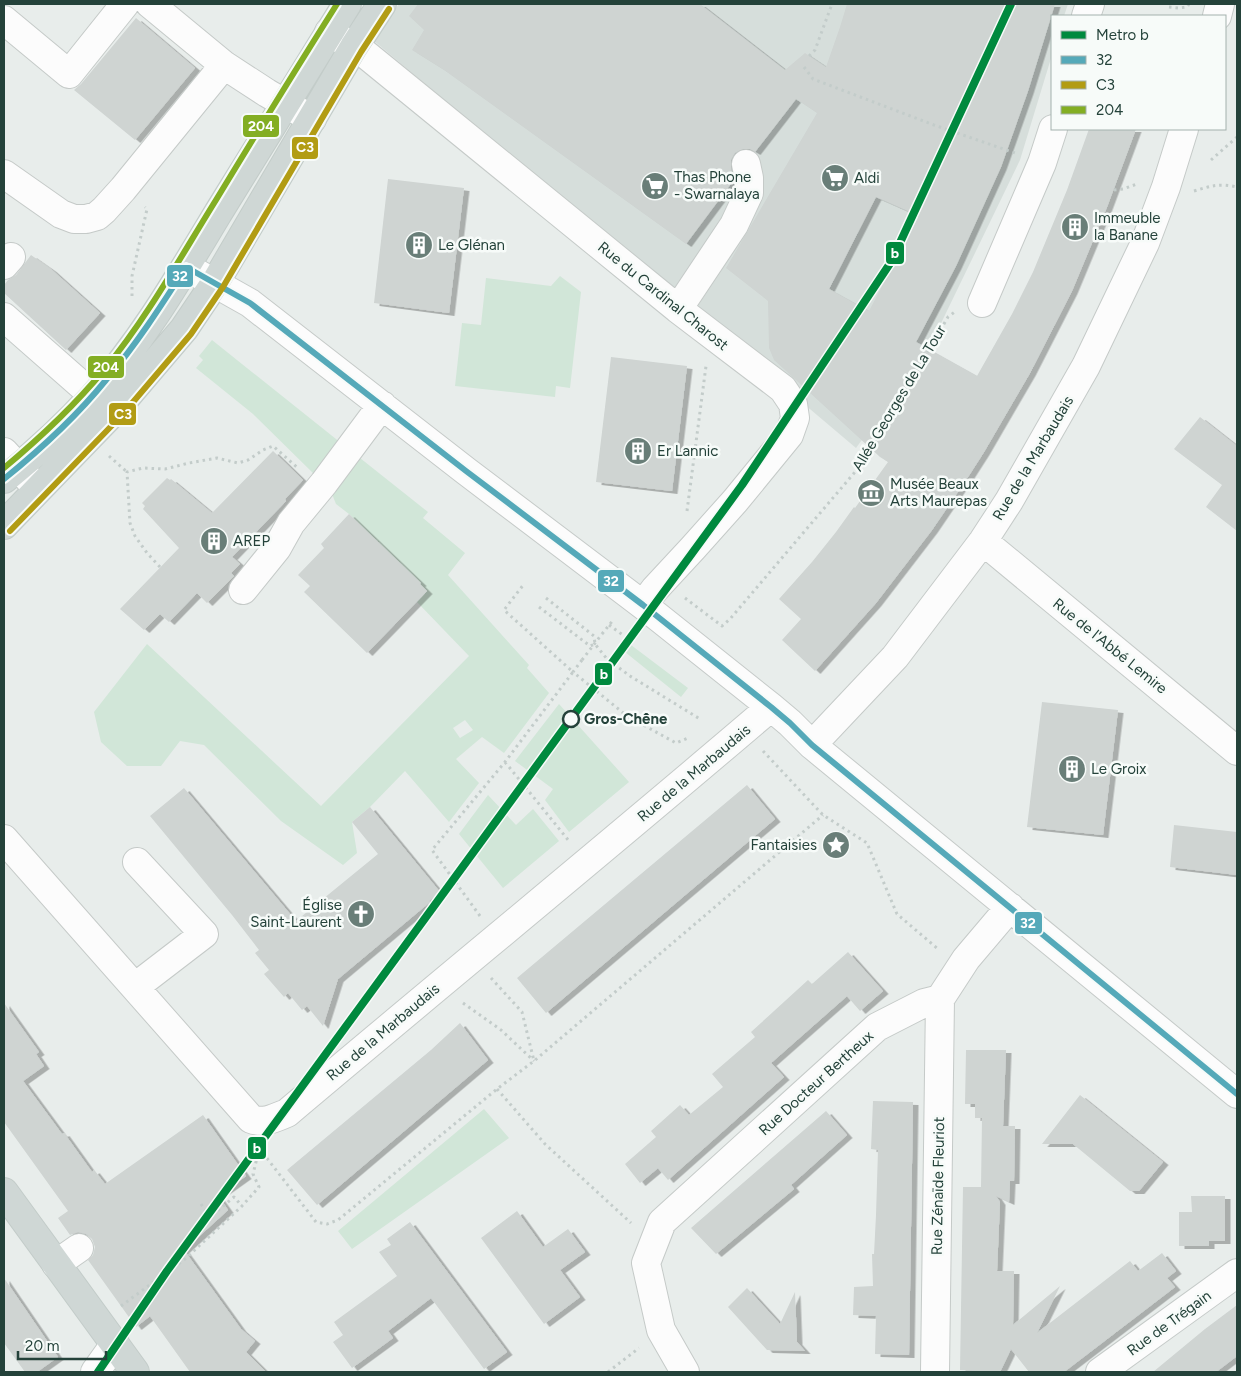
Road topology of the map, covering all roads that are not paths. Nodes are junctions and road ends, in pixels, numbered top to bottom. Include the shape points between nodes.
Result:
1 (125, 4) edge
2 (347, 4) edge
3 (382, 4) edge
4 (161, 7) edge
5 (4, 20) edge
6 (329, 32) junction
7 (354, 47) junction
8 (224, 65) junction
9 (285, 104) junction
10 (312, 119) junction
11 (1053, 130) edge
12 (1184, 130) edge
13 (746, 164) dead end
14 (4, 174) edge
15 (186, 267) junction
16 (215, 284) junction
17 (982, 302) road end
18 (678, 309) junction
19 (4, 317) edge
20 (103, 404) junction
21 (382, 405) junction
22 (8, 467) edge
23 (38, 489) junction
24 (4, 525) edge
25 (982, 541) junction
26 (243, 590) dead end
27 (643, 605) junction
28 (771, 707) junction
29 (812, 745) junction
30 (1237, 750) edge
31 (4, 839) edge
32 (137, 862) dead end
33 (1010, 907) junction
34 (135, 987) junction
35 (940, 999) junction
36 (1237, 1094) edge
37 (4, 1192) edge
38 (79, 1248) dead end
39 (56, 1264) junction
40 (1237, 1273) edge
41 (107, 1333) junction
42 (95, 1372) edge
43 (135, 1372) edge
44 (685, 1372) edge
45 (935, 1372) edge
46 (1100, 1372) edge

1 - 5 street via 69,74
2 - 6 main road
3 - 7 main road
4 - 8 street
6 - 7 street, Rue du Cardinal Charost
6 - 9 main road
7 - 10 main road
7 - 18 street, Rue du Cardinal Charost
8 - 9 street
8 - 14 street via 127,186 97,216 86,219 61,214
9 - 10 street
9 - 15 main road
10 - 16 main road
11 - 17 street via 1042,163
12 - 25 street, Rue de la Marbaudais via 1145,243 1094,352 1009,501
13 - 18 street via 749,193 738,217
15 - 16 street
15 - 20 main road via 122,361
16 - 20 main road via 184,329
16 - 21 street via 250,302
18 - 27 street, Rue du Cardinal Charost via 783,389 793,404 794,418 788,435 735,501
19 - 20 street
20 - 22 main road via 70,421
20 - 23 main road
21 - 26 street via 290,523 276,548
21 - 27 street
22 - 23 street
23 - 24 main road
25 - 29 street, Rue de la Marbaudais via 895,657
25 - 30 street, Rue de l'Abbé Lemire
27 - 28 street
28 - 29 street
28 - 34 street, Rue de la Marbaudais via 287,1113 267,1120 251,1119
29 - 33 street
31 - 34 street
32 - 34 street via 204,934
33 - 35 street via 966,959
33 - 36 street
35 - 44 street, Rue Docteur Bertheux via 924,1003 877,1027 658,1233 646,1263 661,1330
35 - 45 street, Rue Zénaïde Fleuriot
37 - 39 main road
38 - 39 street
39 - 41 main road
40 - 46 street, Rue de Trégain
41 - 42 street
41 - 43 main road

